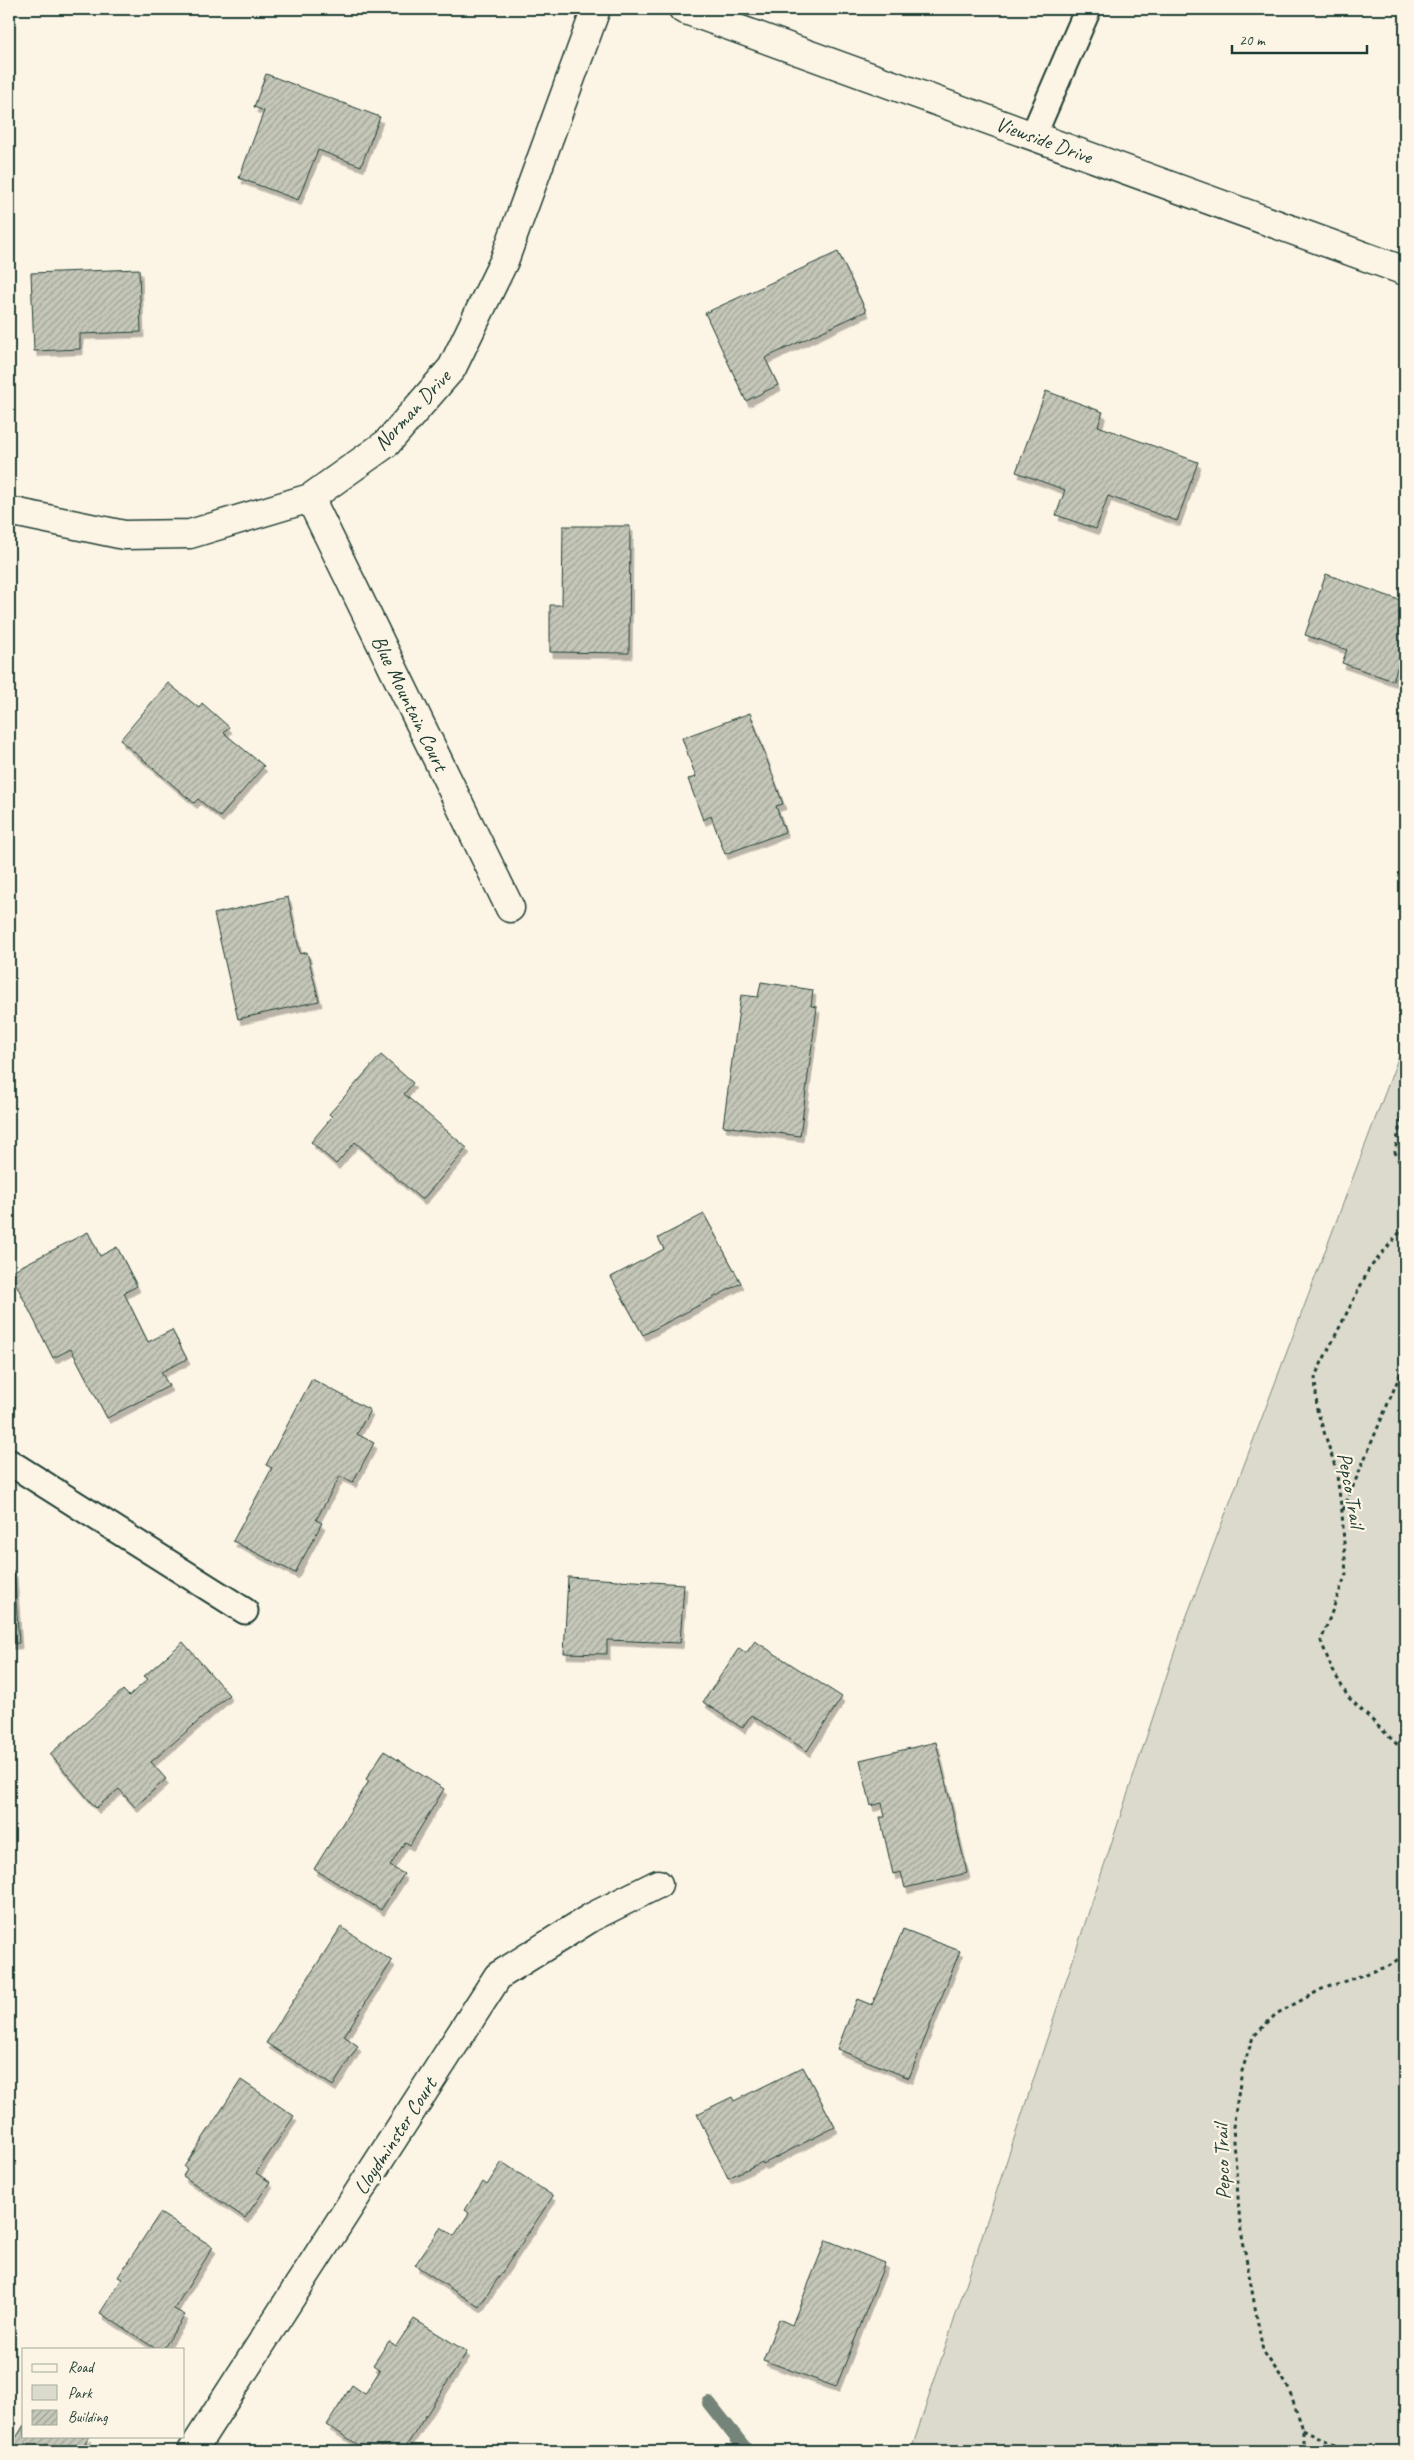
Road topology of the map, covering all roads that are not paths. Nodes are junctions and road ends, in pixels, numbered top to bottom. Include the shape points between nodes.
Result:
1 (596, 9) edge
2 (683, 9) edge
3 (1088, 9) edge
4 (1033, 136) junction
5 (1405, 271) edge
6 (310, 498) junction
7 (9, 511) edge
8 (510, 908) dead end
9 (9, 1462) edge
10 (245, 1611) dead end
11 (658, 1884) dead end
12 (192, 2451) edge

1 - 6 street, Norman Drive via 504,261 452,368 387,443
2 - 4 street, Viewside Drive
3 - 4 lane
4 - 5 street, Viewside Drive
6 - 7 street, Norman Drive via 190,534 124,535
6 - 8 street, Blue Mountain Court
9 - 10 lane
11 - 12 street, Lloydminster Court via 592,1917 498,1976

